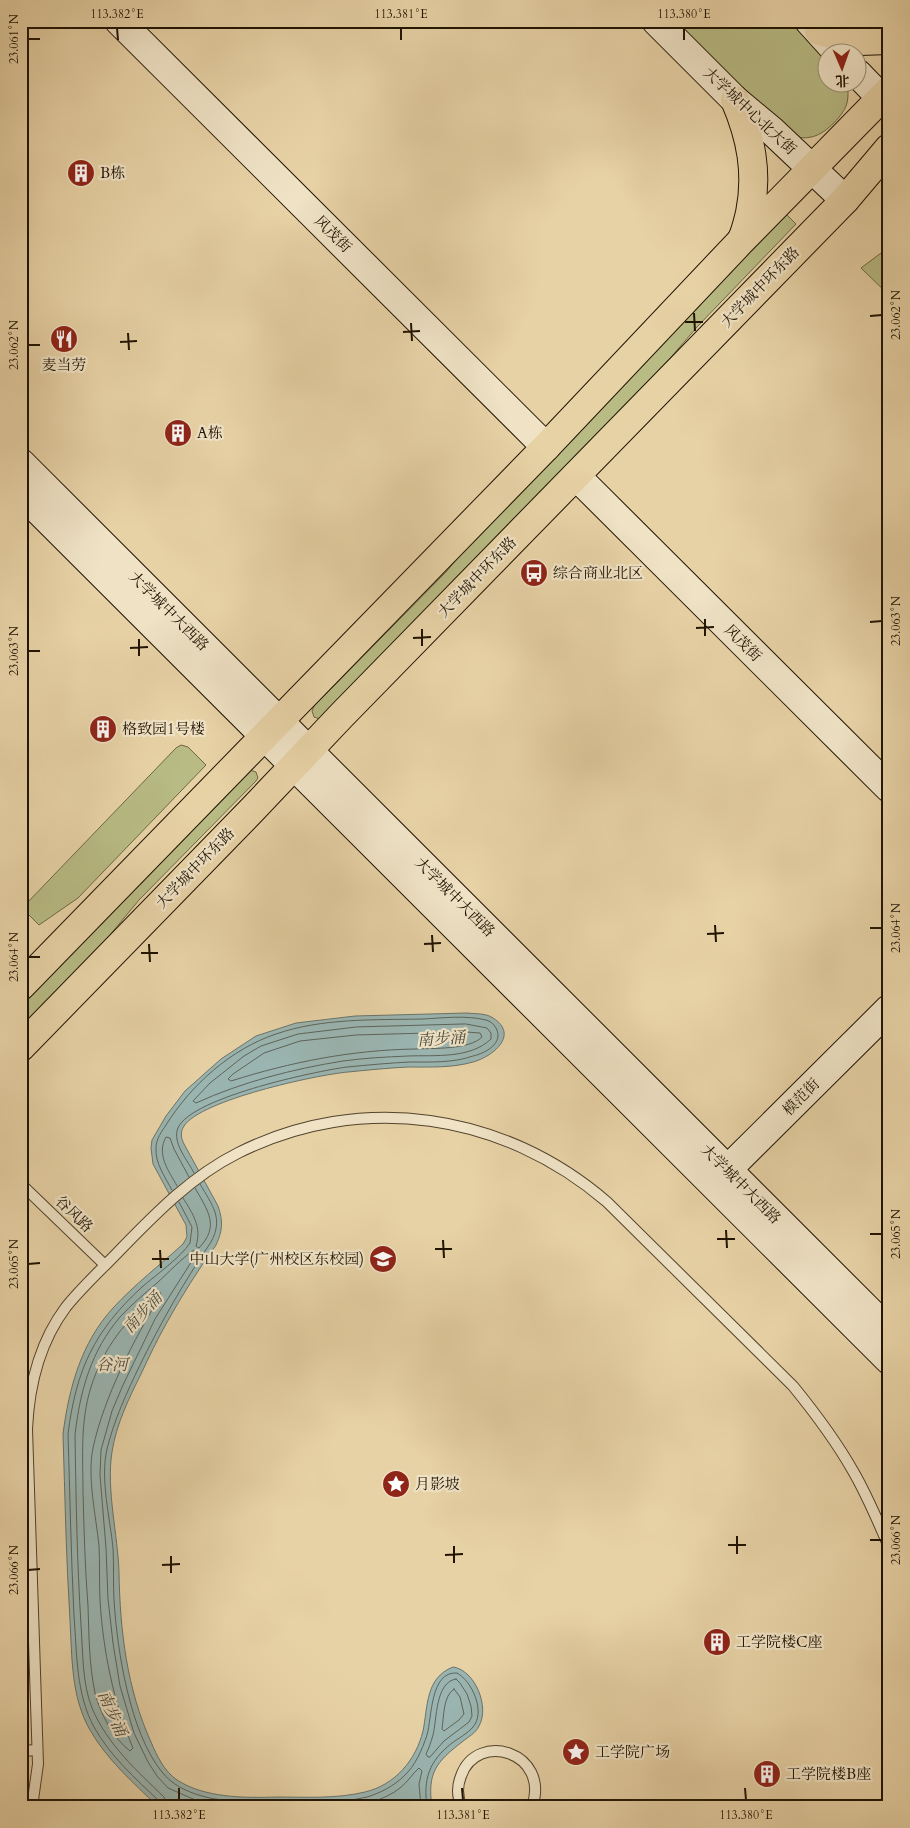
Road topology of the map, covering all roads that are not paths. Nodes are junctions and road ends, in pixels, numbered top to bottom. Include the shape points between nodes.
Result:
1 (119, 21) edge
2 (656, 21) edge
3 (814, 26) edge
4 (889, 40) edge
5 (828, 42) edge
6 (868, 83) edge
7 (886, 98) edge
8 (735, 100) junction
9 (889, 148) edge
10 (812, 168) junction
11 (889, 178) edge
12 (845, 200) junction
13 (740, 242) junction
14 (546, 447) junction
15 (21, 463) edge
16 (576, 476) junction
17 (21, 493) edge
18 (272, 729) junction
19 (301, 758) junction
20 (889, 788) edge
21 (21, 986) edge
22 (889, 1009) edge
23 (21, 1047) edge
24 (720, 1177) junction
25 (21, 1184) edge
26 (105, 1265) junction
27 (889, 1331) edge
28 (889, 1360) edge
29 (889, 1547) edge
30 (37, 1750) junction
31 (21, 1751) edge
32 (32, 1807) edge
33 (462, 1807) edge
34 (532, 1807) edge

1 - 14 main road, 风茂街
2 - 8 main road, 大学城中心北大街
3 - 4 main road via 860,41
3 - 5 main road
6 - 7 main road
7 - 10 main road
8 - 10 main road, 大学城中心北大街
8 - 13 main road via 745,124 754,164 751,206
9 - 12 main road, 大学城中环东路
10 - 12 main road, 大学城中心北大街
10 - 13 main road
11 - 12 main road
12 - 16 main road, 大学城中环东路
13 - 14 main road
14 - 18 main road
15 - 18 main road, 大学城中大西路
16 - 19 main road, 大学城中环东路
16 - 20 main road, 风茂街
17 - 18 main road, 大学城中大西路
18 - 19 main road, 大学城中大西路
18 - 21 main road
19 - 23 main road, 大学城中环东路
19 - 24 main road, 大学城中大西路
22 - 24 main road, 模范街
24 - 27 main road, 大学城中大西路
24 - 28 main road, 大学城中大西路
25 - 26 lane, 谷风路
26 - 29 lane via 165,1205 201,1175 237,1153 265,1141 329,1123 369,1118 402,1117 472,1128 530,1150 572,1175 607,1202 793,1386 852,1469
26 - 30 lane via 66,1308 50,1332 28,1401
30 - 31 lane
30 - 32 lane
33 - 34 lane via 458,1782 462,1772 475,1758 495,1751 514,1755 530,1768 536,1787

